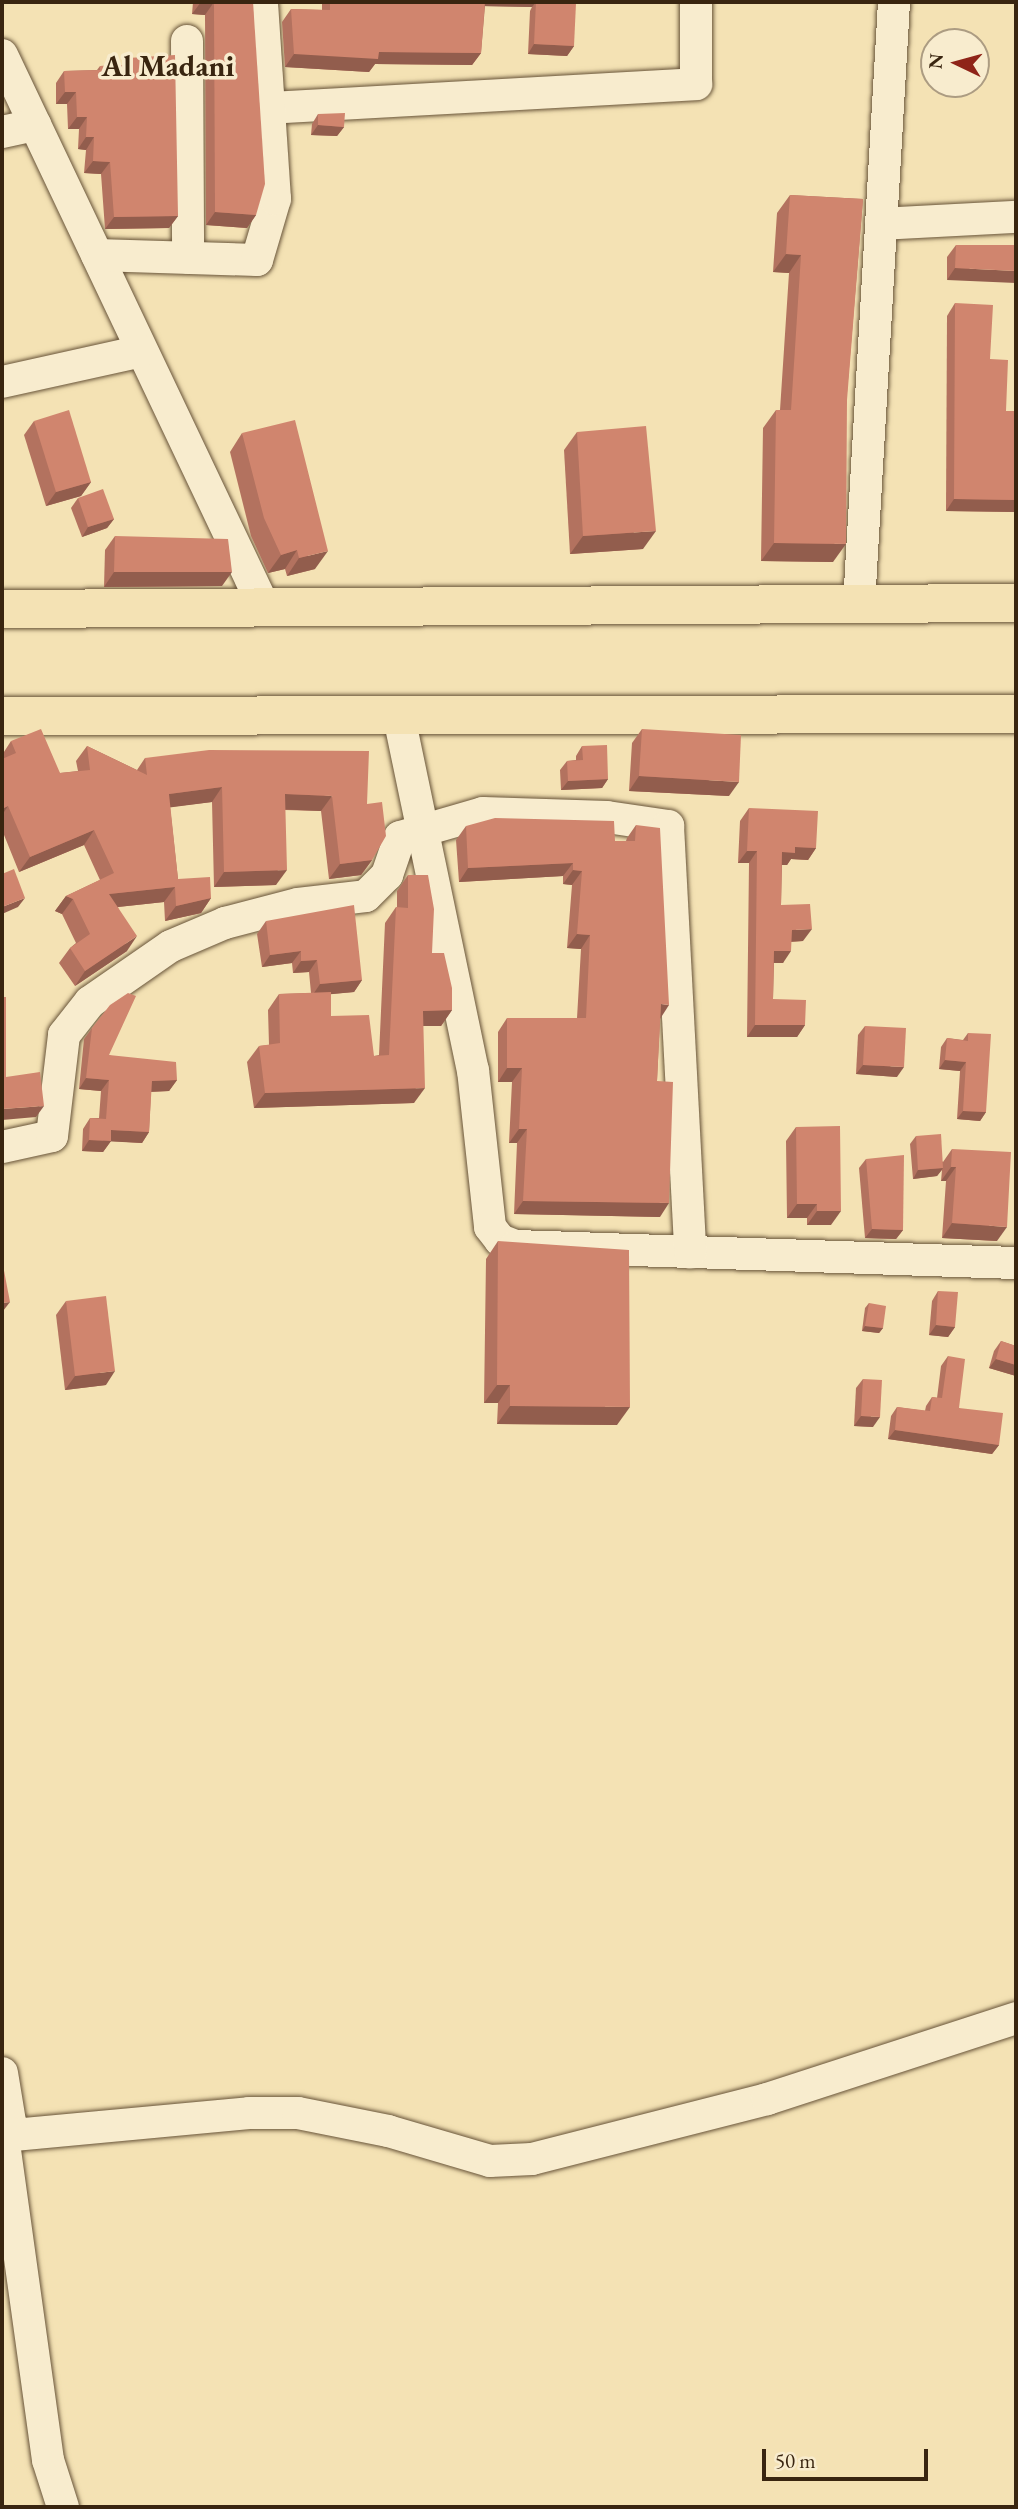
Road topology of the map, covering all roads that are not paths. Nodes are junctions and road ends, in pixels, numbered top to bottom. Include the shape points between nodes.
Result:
1 (262, 2) edge
2 (696, 2) edge
3 (894, 2) edge
4 (187, 41) dead end
5 (2, 55) edge
6 (269, 108) junction
7 (35, 125) junction
8 (2, 132) edge
9 (1016, 217) edge
10 (881, 224) junction
11 (97, 255) junction
12 (188, 258) junction
13 (142, 351) junction
14 (2, 382) edge
15 (1016, 603) edge
16 (859, 604) junction
17 (264, 607) junction
18 (2, 609) edge
19 (1016, 714) edge
20 (2, 716) edge
21 (399, 717) junction
22 (425, 831) junction
23 (2, 1147) edge
24 (690, 1252) junction
25 (1016, 1263) edge
26 (1016, 2018) edge
27 (2, 2074) edge
28 (2, 2136) edge
29 (63, 2507) edge

1 - 6 street
2 - 6 street via 696,84
3 - 10 street
4 - 12 street
5 - 7 street
6 - 12 street via 275,199 257,260
7 - 8 street
7 - 11 street
9 - 10 street
10 - 16 street
11 - 12 street
11 - 13 street
13 - 14 street
13 - 17 street
15 - 16 main road
16 - 17 main road
17 - 18 main road
19 - 21 main road
20 - 21 main road
21 - 22 street
22 - 23 street via 400,837 387,875 366,896 298,904 225,923 171,947 90,1002 64,1035 52,1136
22 - 24 street via 473,1070 490,1227 500,1240 516,1246
22 - 24 street via 483,813 607,817 668,826
24 - 25 street
26 - 28 street via 767,2099 532,2159 490,2161 388,2131 298,2113 249,2113
27 - 28 street via 10,2122
28 - 29 street via 48,2460

